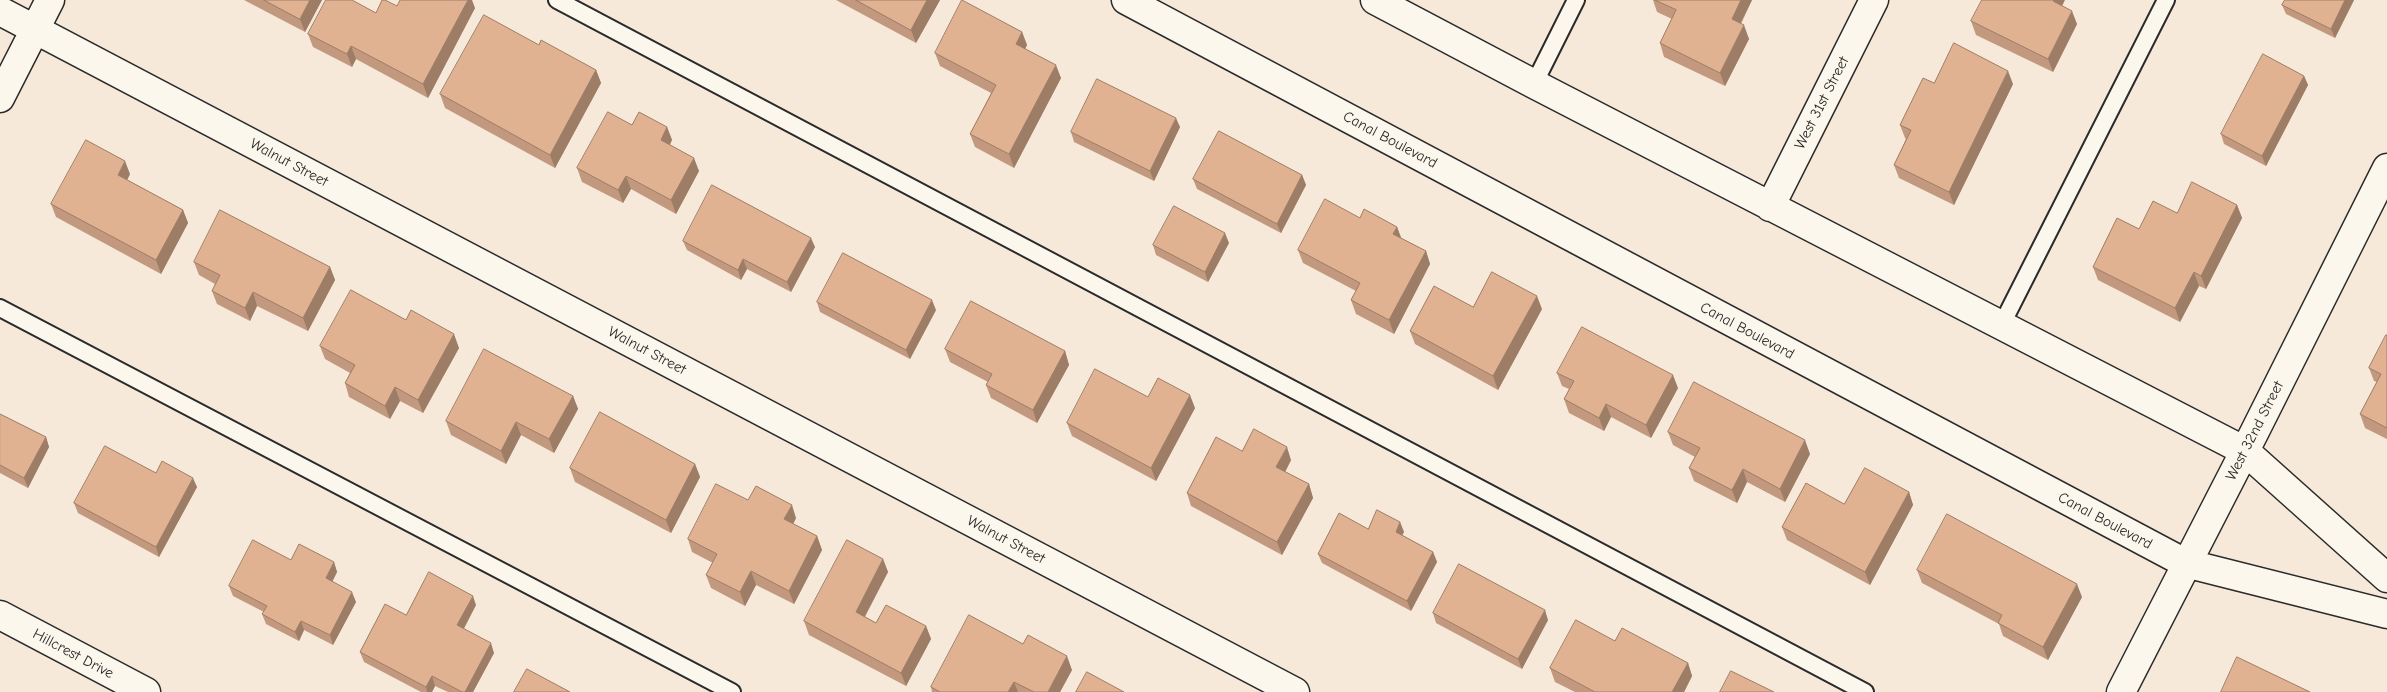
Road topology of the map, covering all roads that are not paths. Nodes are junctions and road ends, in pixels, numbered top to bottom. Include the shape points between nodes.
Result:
1 (50, 0) edge
2 (558, 0) edge
3 (1126, 0) edge
4 (1375, 0) edge
5 (1576, 0) edge
6 (1874, 0) edge
7 (2166, 0) edge
8 (0, 11) edge
9 (35, 29) junction
10 (1534, 84) junction
11 (0, 98) edge
12 (2387, 168) edge
13 (1770, 207) junction
14 (0, 308) edge
15 (2001, 326) junction
16 (2245, 452) junction
17 (2186, 563) junction
18 (2387, 578) edge
19 (2387, 614) edge
20 (0, 616) edge
21 (146, 692) edge
22 (732, 692) edge
23 (1295, 692) edge
24 (1865, 692) edge
25 (2121, 692) edge

1 - 9 street
2 - 24 lane
3 - 17 street, Canal Boulevard
4 - 10 street
5 - 10 lane
6 - 13 street, West 31st Street
7 - 15 lane
8 - 9 street, Walnut Street
9 - 11 street
9 - 23 street, Walnut Street
10 - 13 street
12 - 16 street, West 32nd Street
13 - 15 street
14 - 22 lane
15 - 16 street
16 - 17 street, West 32nd Street
16 - 18 street
17 - 19 street, Canal Boulevard
17 - 25 street, West 32nd Street
20 - 21 street, Hillcrest Drive

